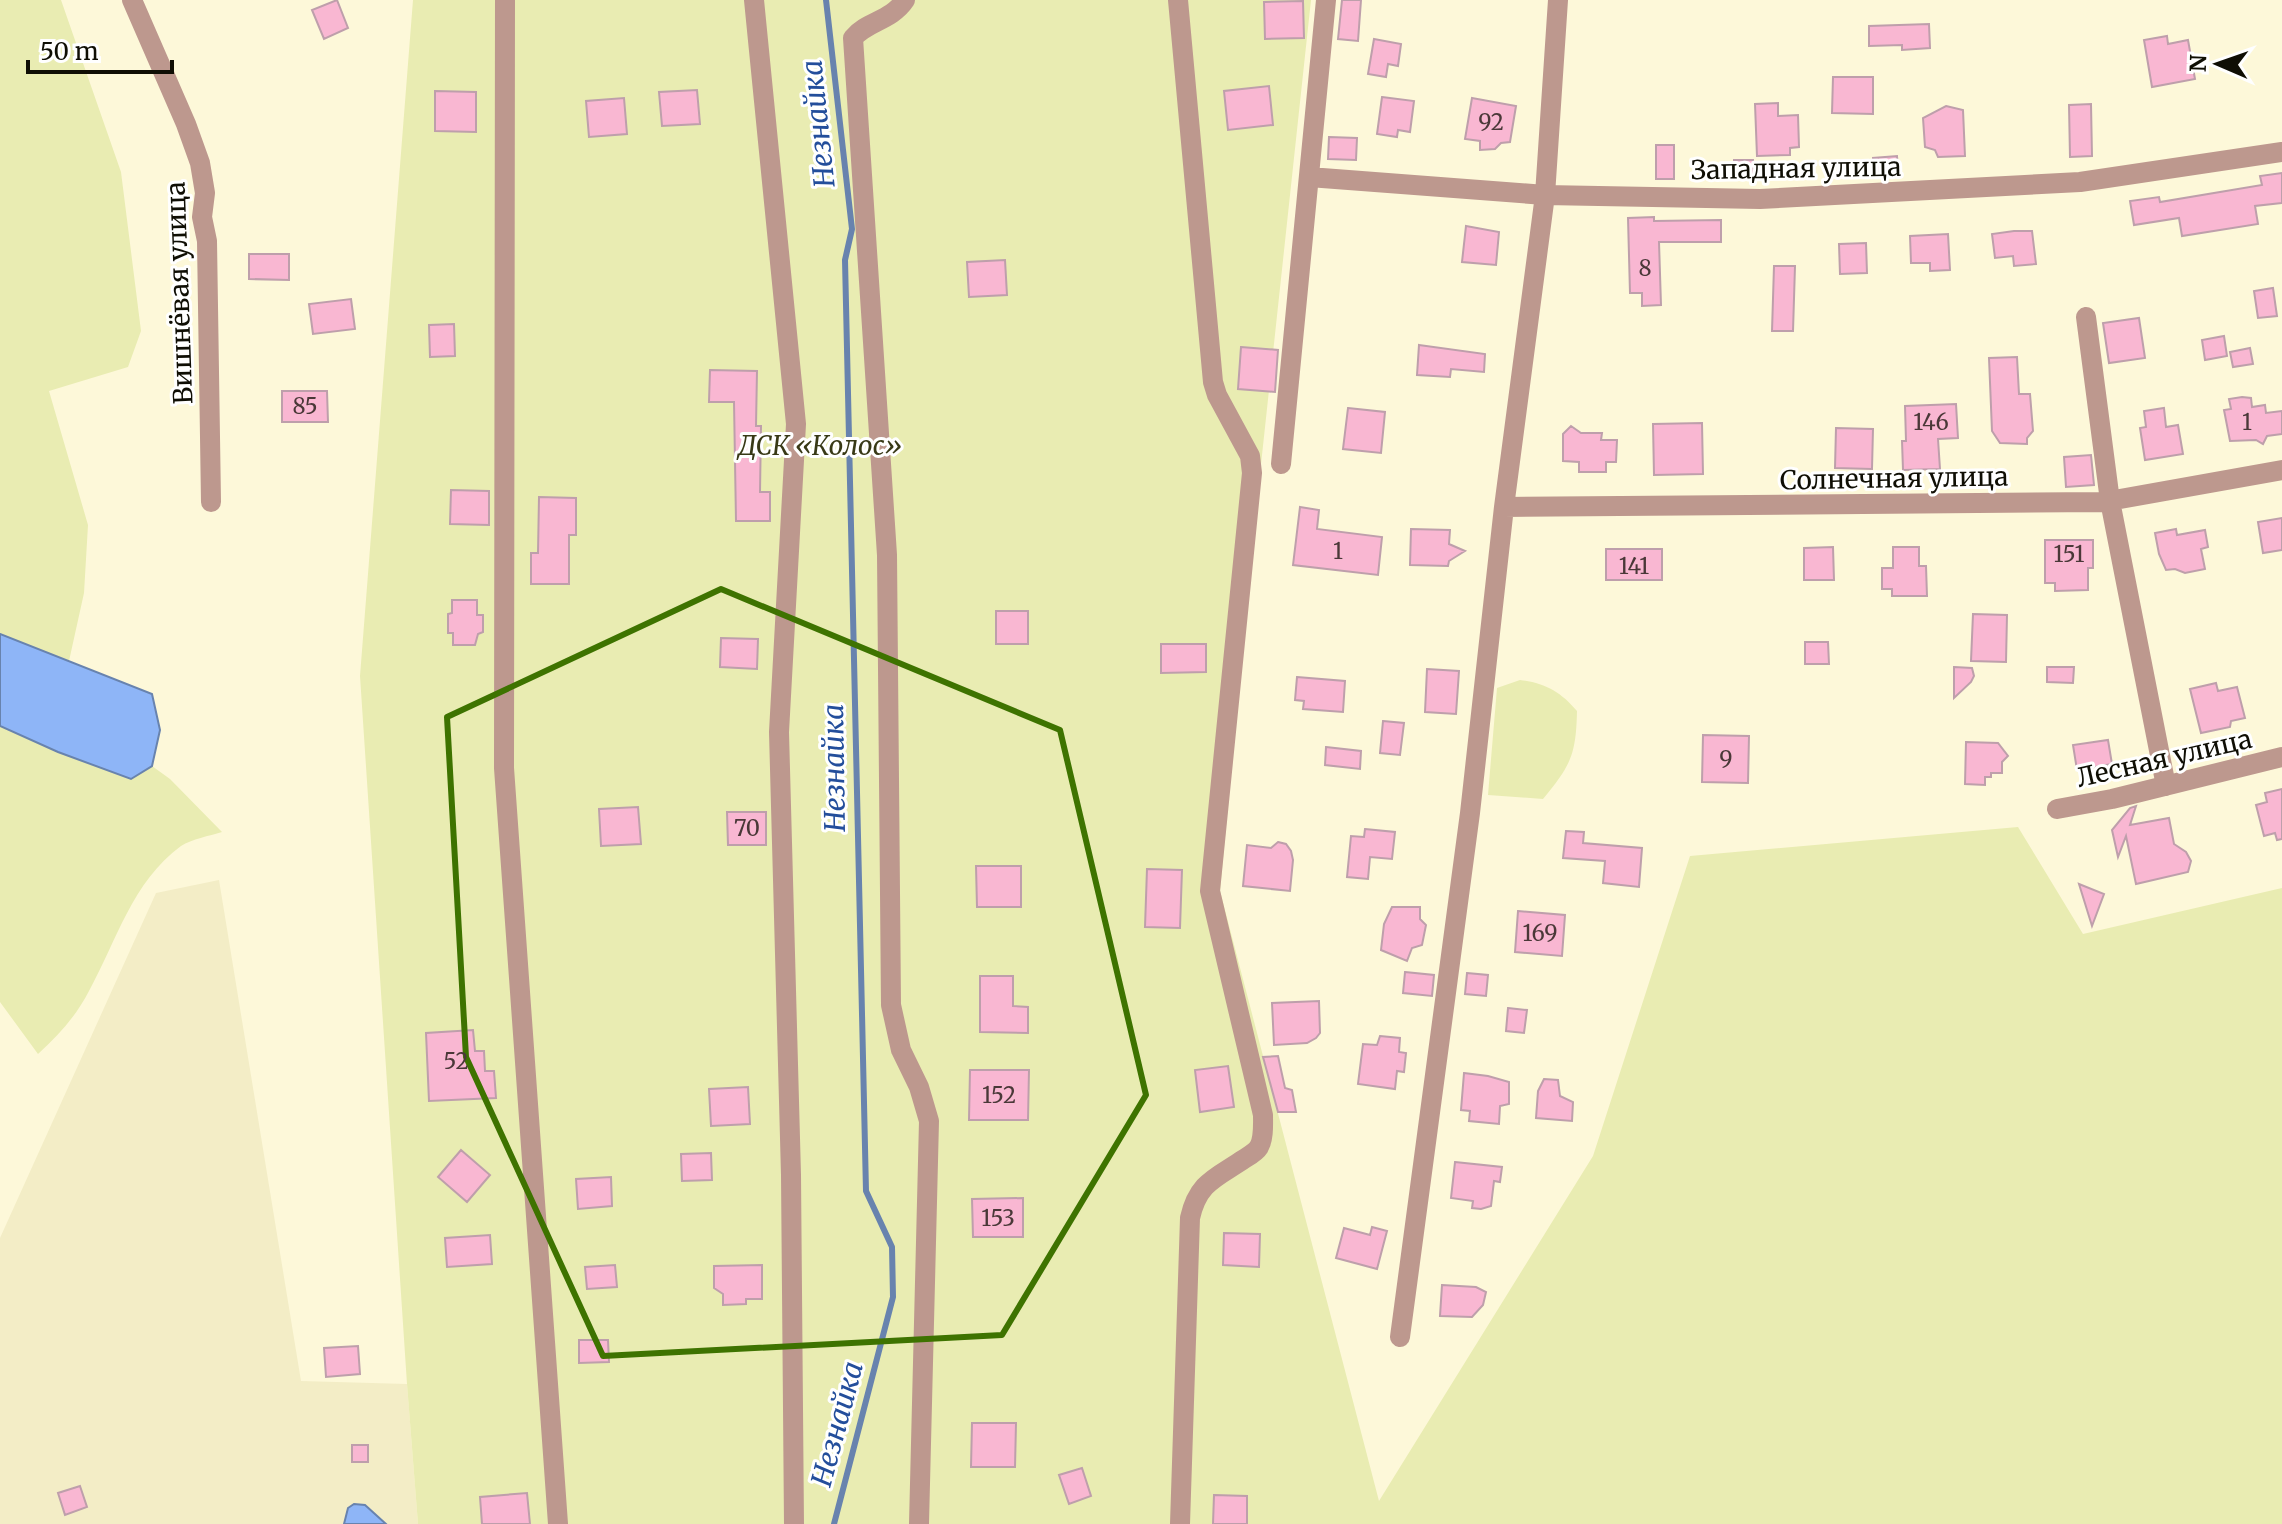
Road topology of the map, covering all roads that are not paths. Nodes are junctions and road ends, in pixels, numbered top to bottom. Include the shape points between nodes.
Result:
1 (132, 0) edge
2 (505, 0) edge
3 (754, 0) edge
4 (905, 0) edge
5 (1178, 0) edge
6 (1326, 0) edge
7 (1558, 0) edge
8 (2282, 152) edge
9 (1309, 177) junction
10 (1545, 195) junction
11 (2086, 317) dead end
12 (1281, 464) dead end
13 (2282, 470) edge
14 (2110, 501) junction
15 (211, 502) dead end
16 (1504, 507) junction
17 (2282, 757) edge
18 (2166, 786) junction
19 (2057, 809) dead end
20 (1400, 1337) dead end
21 (558, 1524) edge
22 (794, 1524) edge
23 (919, 1524) edge
24 (1180, 1524) edge

1 - 15 street, Вишнёвая улица via 186,124 205,193
2 - 21 street via 504,768
3 - 22 street via 796,424 779,732
4 - 23 street via 890,17 853,38 887,555 891,1005 901,1050 929,1121
5 - 24 street via 1213,382 1252,463 1210,891 1263,1115 1260,1146 1201,1188 1193,1203
6 - 9 street
7 - 10 street
8 - 10 street, Западная улица via 2064,184 1760,199
9 - 10 street, Западная улица
9 - 12 street
10 - 16 street
11 - 14 street
13 - 14 street, Солнечная улица
14 - 16 street, Солнечная улица
14 - 18 street
16 - 20 street via 1470,813
17 - 18 street, Лесная улица
18 - 19 street, Лесная улица

